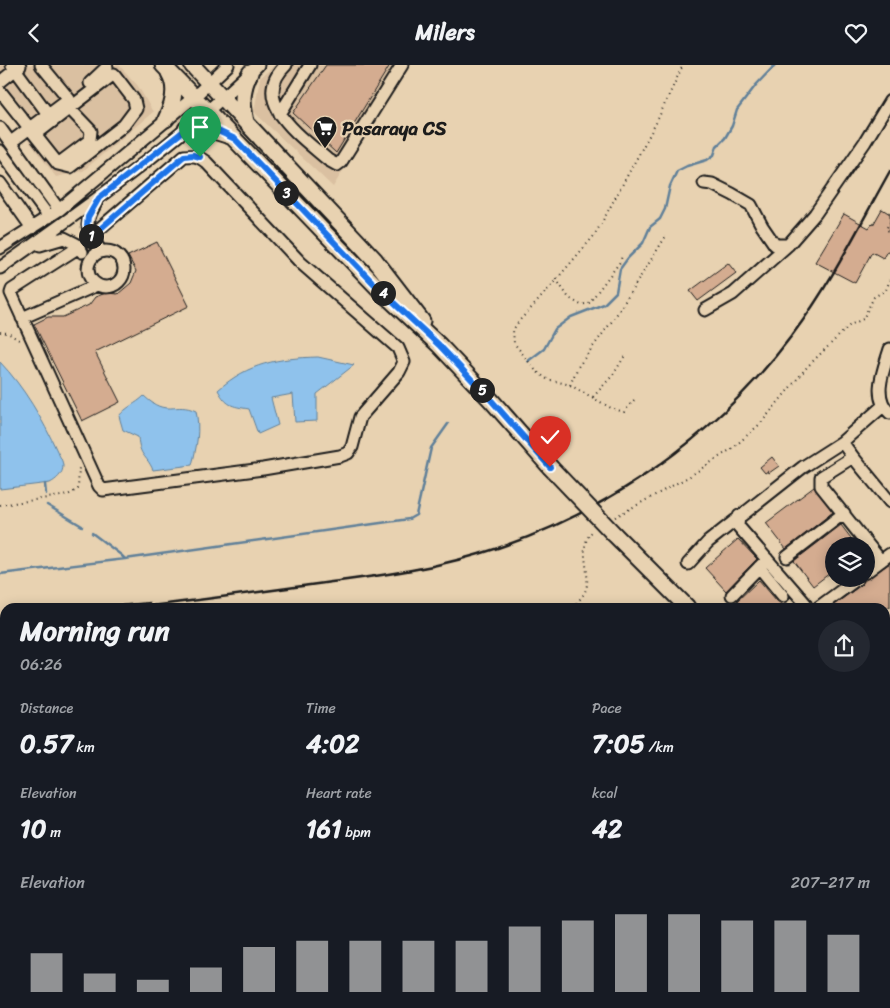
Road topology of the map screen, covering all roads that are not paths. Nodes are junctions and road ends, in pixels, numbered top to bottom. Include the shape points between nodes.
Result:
1 (41, 65) edge
2 (192, 65) edge
3 (228, 65) edge
4 (286, 65) edge
5 (310, 65) edge
6 (402, 65) edge
7 (164, 66) edge
8 (16, 67) edge
9 (108, 69) edge
10 (254, 69) edge
11 (0, 82) edge
12 (209, 84) junction
13 (0, 91) edge
14 (194, 97) junction
15 (223, 99) junction
16 (890, 101) edge
17 (69, 103) junction
18 (208, 112) junction
19 (48, 114) junction
20 (280, 114) junction
21 (166, 119) junction
22 (246, 122) junction
23 (0, 128) edge
24 (186, 129) junction
25 (32, 132) junction
26 (235, 139) junction
27 (11, 143) junction
28 (0, 151) edge
29 (58, 164) junction
30 (0, 183) edge
31 (704, 183) dead end
32 (46, 192) junction
33 (77, 195) junction
34 (99, 198) junction
35 (39, 203) junction
36 (80, 213) junction
37 (56, 216) junction
38 (33, 227) junction
39 (92, 236) junction
40 (42, 239) junction
41 (788, 245) junction
42 (79, 247) junction
43 (0, 248) edge
44 (25, 250) junction
45 (101, 252) junction
46 (90, 261) junction
47 (0, 268) edge
48 (97, 285) junction
49 (705, 310) dead end
50 (22, 318) junction
51 (439, 345) junction
52 (890, 349) edge
53 (886, 410) edge
54 (842, 442) junction
55 (853, 457) junction
56 (890, 503) edge
57 (844, 513) junction
58 (739, 517) junction
59 (888, 556) edge
60 (787, 557) dead end
61 (763, 563) junction
62 (688, 564) dead end
63 (875, 565) edge
64 (846, 587) edge
65 (732, 595) dead end
66 (783, 596) dead end
67 (683, 603) edge
68 (804, 603) edge
69 (824, 603) edge

1 - 17 street
2 - 12 main road
3 - 12 street
4 - 20 street via 272,84 272,96
5 - 20 street
6 - 20 street via 339,164 332,164
7 - 14 main road
7 - 21 main road via 174,89
8 - 11 street
8 - 19 street
9 - 17 street
9 - 29 street via 134,100 136,109 124,125 70,167
10 - 15 street
10 - 22 main road via 243,91
12 - 14 street
12 - 15 main road
13 - 25 street
14 - 18 main road
14 - 21 street
15 - 18 street
15 - 22 main road
16 - 41 street via 815,214
17 - 19 street
17 - 25 street
17 - 29 street via 92,136
18 - 24 street
18 - 26 main road
19 - 25 street
21 - 33 street
22 - 51 main road via 375,260
23 - 27 street
24 - 26 main road via 218,131
24 - 34 street
25 - 27 street
25 - 29 street
26 - 51 main road via 382,292
27 - 32 street
28 - 35 street
30 - 38 street
31 - 41 street via 732,193 750,205 775,245
32 - 33 street
32 - 37 street
33 - 37 street
34 - 36 street
34 - 39 street via 88,217 87,225
35 - 37 street
35 - 38 street
36 - 37 street
36 - 40 street
37 - 38 street
37 - 40 street
38 - 43 street
39 - 45 street
39 - 50 street via 184,156 200,157 301,263 398,348 404,362 360,417 348,453 263,469 103,490
40 - 44 street
41 - 49 street via 733,294
42 - 44 street via 64,238
42 - 46 street
42 - 50 street via 12,290
44 - 47 street
45 - 46 street
45 - 48 street via 118,256 123,271 114,285
46 - 48 street via 88,271
48 - 50 street
51 - 67 main road, bridge via 550,467
52 - 53 street via 880,391
53 - 54 street
54 - 55 street
54 - 58 street
55 - 56 street
55 - 57 street via 821,477 821,485
57 - 59 street
57 - 60 street
58 - 61 street via 738,526
58 - 62 street via 708,542
59 - 63 street
61 - 65 street
61 - 66 street
61 - 68 street
64 - 69 street

